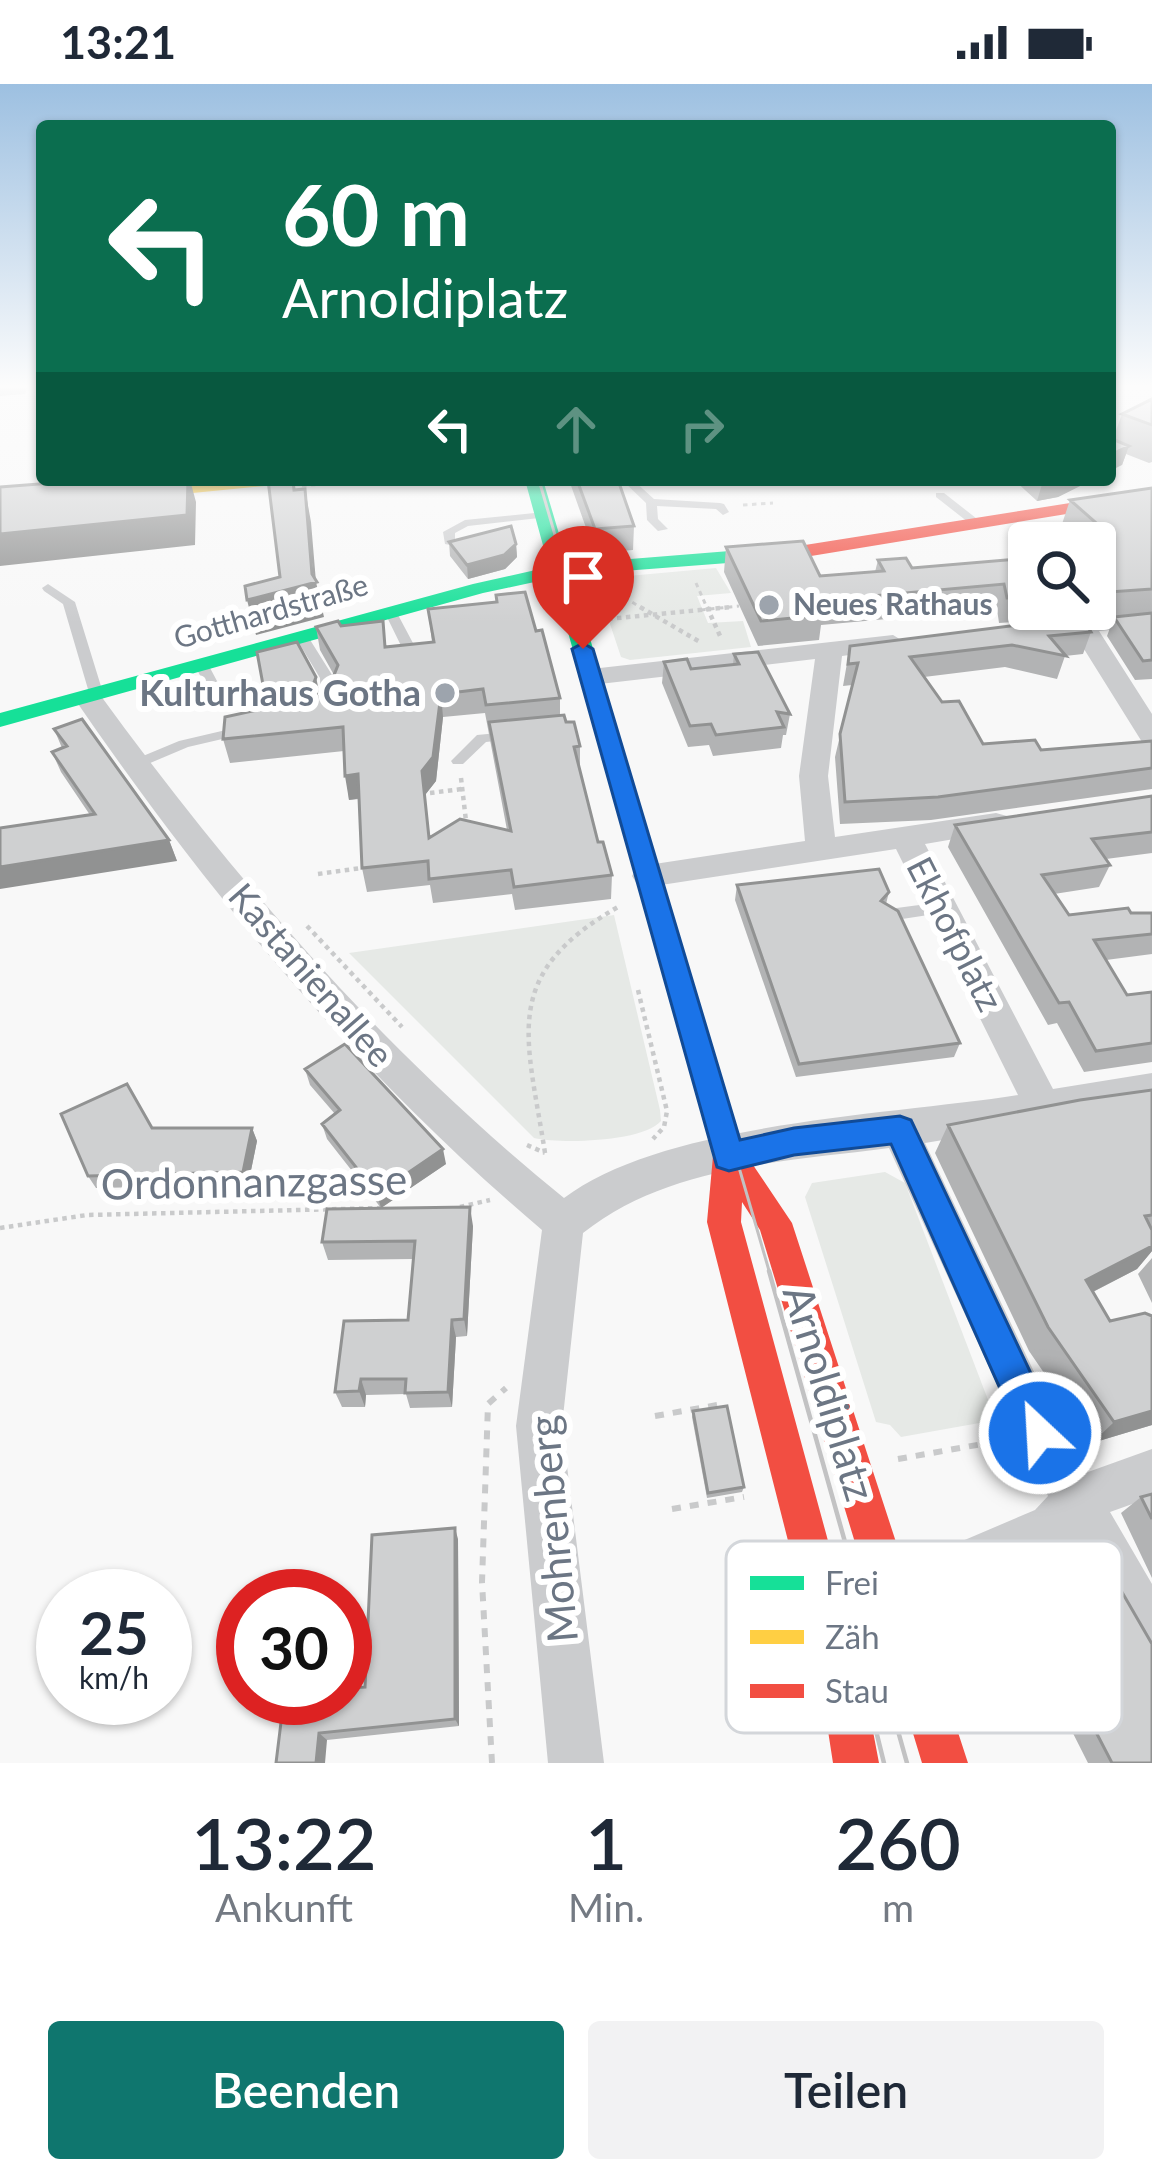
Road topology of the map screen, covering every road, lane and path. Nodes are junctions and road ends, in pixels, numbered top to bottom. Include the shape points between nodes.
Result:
1 (213, 486) edge
2 (536, 486) edge
3 (633, 486) edge
4 (940, 495) dead end
5 (1152, 495) edge
6 (650, 502) junction
7 (773, 503) dead end
8 (745, 505) dead end
9 (0, 507) edge
10 (723, 512) dead end
11 (544, 515) junction
12 (977, 524) junction
13 (662, 529) dead end
14 (452, 544) edge
15 (686, 560) junction
16 (560, 571) junction
17 (605, 587) dead end
18 (48, 588) dead end
19 (740, 606) edge
20 (708, 609) junction
21 (391, 613) junction
22 (655, 615) junction
23 (1152, 619) edge
24 (1116, 621) edge
25 (574, 622) junction
26 (1021, 630) edge
27 (1085, 630) edge
28 (1012, 631) edge
29 (302, 638) junction
30 (921, 640) edge
31 (830, 650) junction
32 (415, 660) edge
33 (731, 660) junction
34 (202, 666) junction
35 (591, 677) junction
36 (218, 696) dead end
37 (92, 697) junction
38 (1, 718) edge
39 (307, 718) edge
40 (255, 728) edge
41 (526, 734) edge
42 (1152, 736) edge
43 (458, 761) joint
44 (136, 764) junction
45 (462, 789) junction
46 (430, 793) edge
47 (1022, 818) edge
48 (467, 824) edge
49 (906, 837) junction
50 (823, 850) junction
51 (361, 868) edge
52 (318, 874) dead end
53 (660, 874) junction
54 (618, 907) dead end
55 (942, 908) junction
56 (889, 915) edge
57 (305, 924) dead end
58 (636, 981) dead end
59 (412, 1038) dead end
60 (1152, 1089) edge
61 (1042, 1106) junction
62 (900, 1130) junction
63 (652, 1140) dead end
64 (729, 1156) junction
65 (518, 1163) junction
66 (394, 1208) edge
67 (455, 1208) edge
68 (564, 1223) junction
69 (0, 1228) edge
70 (544, 1371) junction
71 (723, 1404) edge
72 (655, 1416) dead end
73 (1040, 1433) junction
74 (880, 1462) dead end
75 (1152, 1473) edge
76 (748, 1496) edge
77 (1079, 1499) junction
78 (672, 1509) dead end
79 (808, 1541) edge
80 (874, 1541) edge
81 (1020, 1541) edge
82 (1102, 1541) edge
83 (1122, 1579) edge
84 (1152, 1634) edge
85 (851, 1733) edge
86 (936, 1733) edge
87 (492, 1763) edge
88 (576, 1763) edge
89 (856, 1763) edge
90 (946, 1763) edge

1 - 9 main road
2 - 11 main road
3 - 6 lane
4 - 12 lane
5 - 12 main road, Gotthardstraße
6 - 10 lane
6 - 13 lane
7 - 8 path
11 - 14 lane via 465,523 449,532
11 - 16 main road
12 - 15 main road, Gotthardstraße via 832,549
15 - 16 main road, Gotthardstraße
15 - 20 path
16 - 21 main road, Gotthardstraße
16 - 25 main road
17 - 22 path
18 - 37 lane via 69,602
19 - 20 path
20 - 22 path
20 - 33 path
21 - 29 main road, Gotthardstraße
21 - 32 lane
22 - 25 path
22 - 33 path
23 - 24 street
25 - 35 main road
26 - 28 street
27 - 42 street
29 - 34 main road, Gotthardstraße
29 - 39 lane via 331,691 322,714
30 - 31 street
31 - 33 street
31 - 50 street via 814,759
33 - 35 street
34 - 36 lane
34 - 37 main road, Gotthardstraße
35 - 53 main road via 596,727
37 - 38 main road, Gotthardstraße
37 - 44 street, Kastanienallee
40 - 44 lane
41 - 43 lane via 482,738
43 - 45 path
44 - 65 street, Kastanienallee via 246,904 420,1099
45 - 46 path
45 - 48 path
47 - 49 street
49 - 50 street, Ekhofplatz
49 - 55 street, Ekhofplatz
50 - 53 street, Ekhofplatz
51 - 52 path
53 - 64 main road
54 - 65 path via 572,938 532,982 527,1019 545,1153
55 - 56 lane
55 - 61 street, Ekhofplatz
57 - 59 path
58 - 63 path via 667,1111
60 - 61 street
61 - 62 street
62 - 64 street
62 - 73 street
64 - 68 street via 626,1180 586,1200
64 - 79 main road, Arnoldiplatz via 724,1222
64 - 80 main road, Arnoldiplatz via 775,1223
65 - 67 path, Ordonnanzgasse via 487,1202
65 - 68 street, Kastanienallee
66 - 69 path, Ordonnanzgasse via 62,1217
68 - 70 street, Mohrenberg
70 - 87 path via 488,1404 482,1582
70 - 88 street, Mohrenberg via 539,1426
71 - 72 path
73 - 74 path
73 - 77 street
75 - 77 street
76 - 78 path
77 - 81 street via 1052,1527
77 - 82 street
83 - 84 street
85 - 89 main road, Arnoldiplatz
86 - 90 main road, Arnoldiplatz

